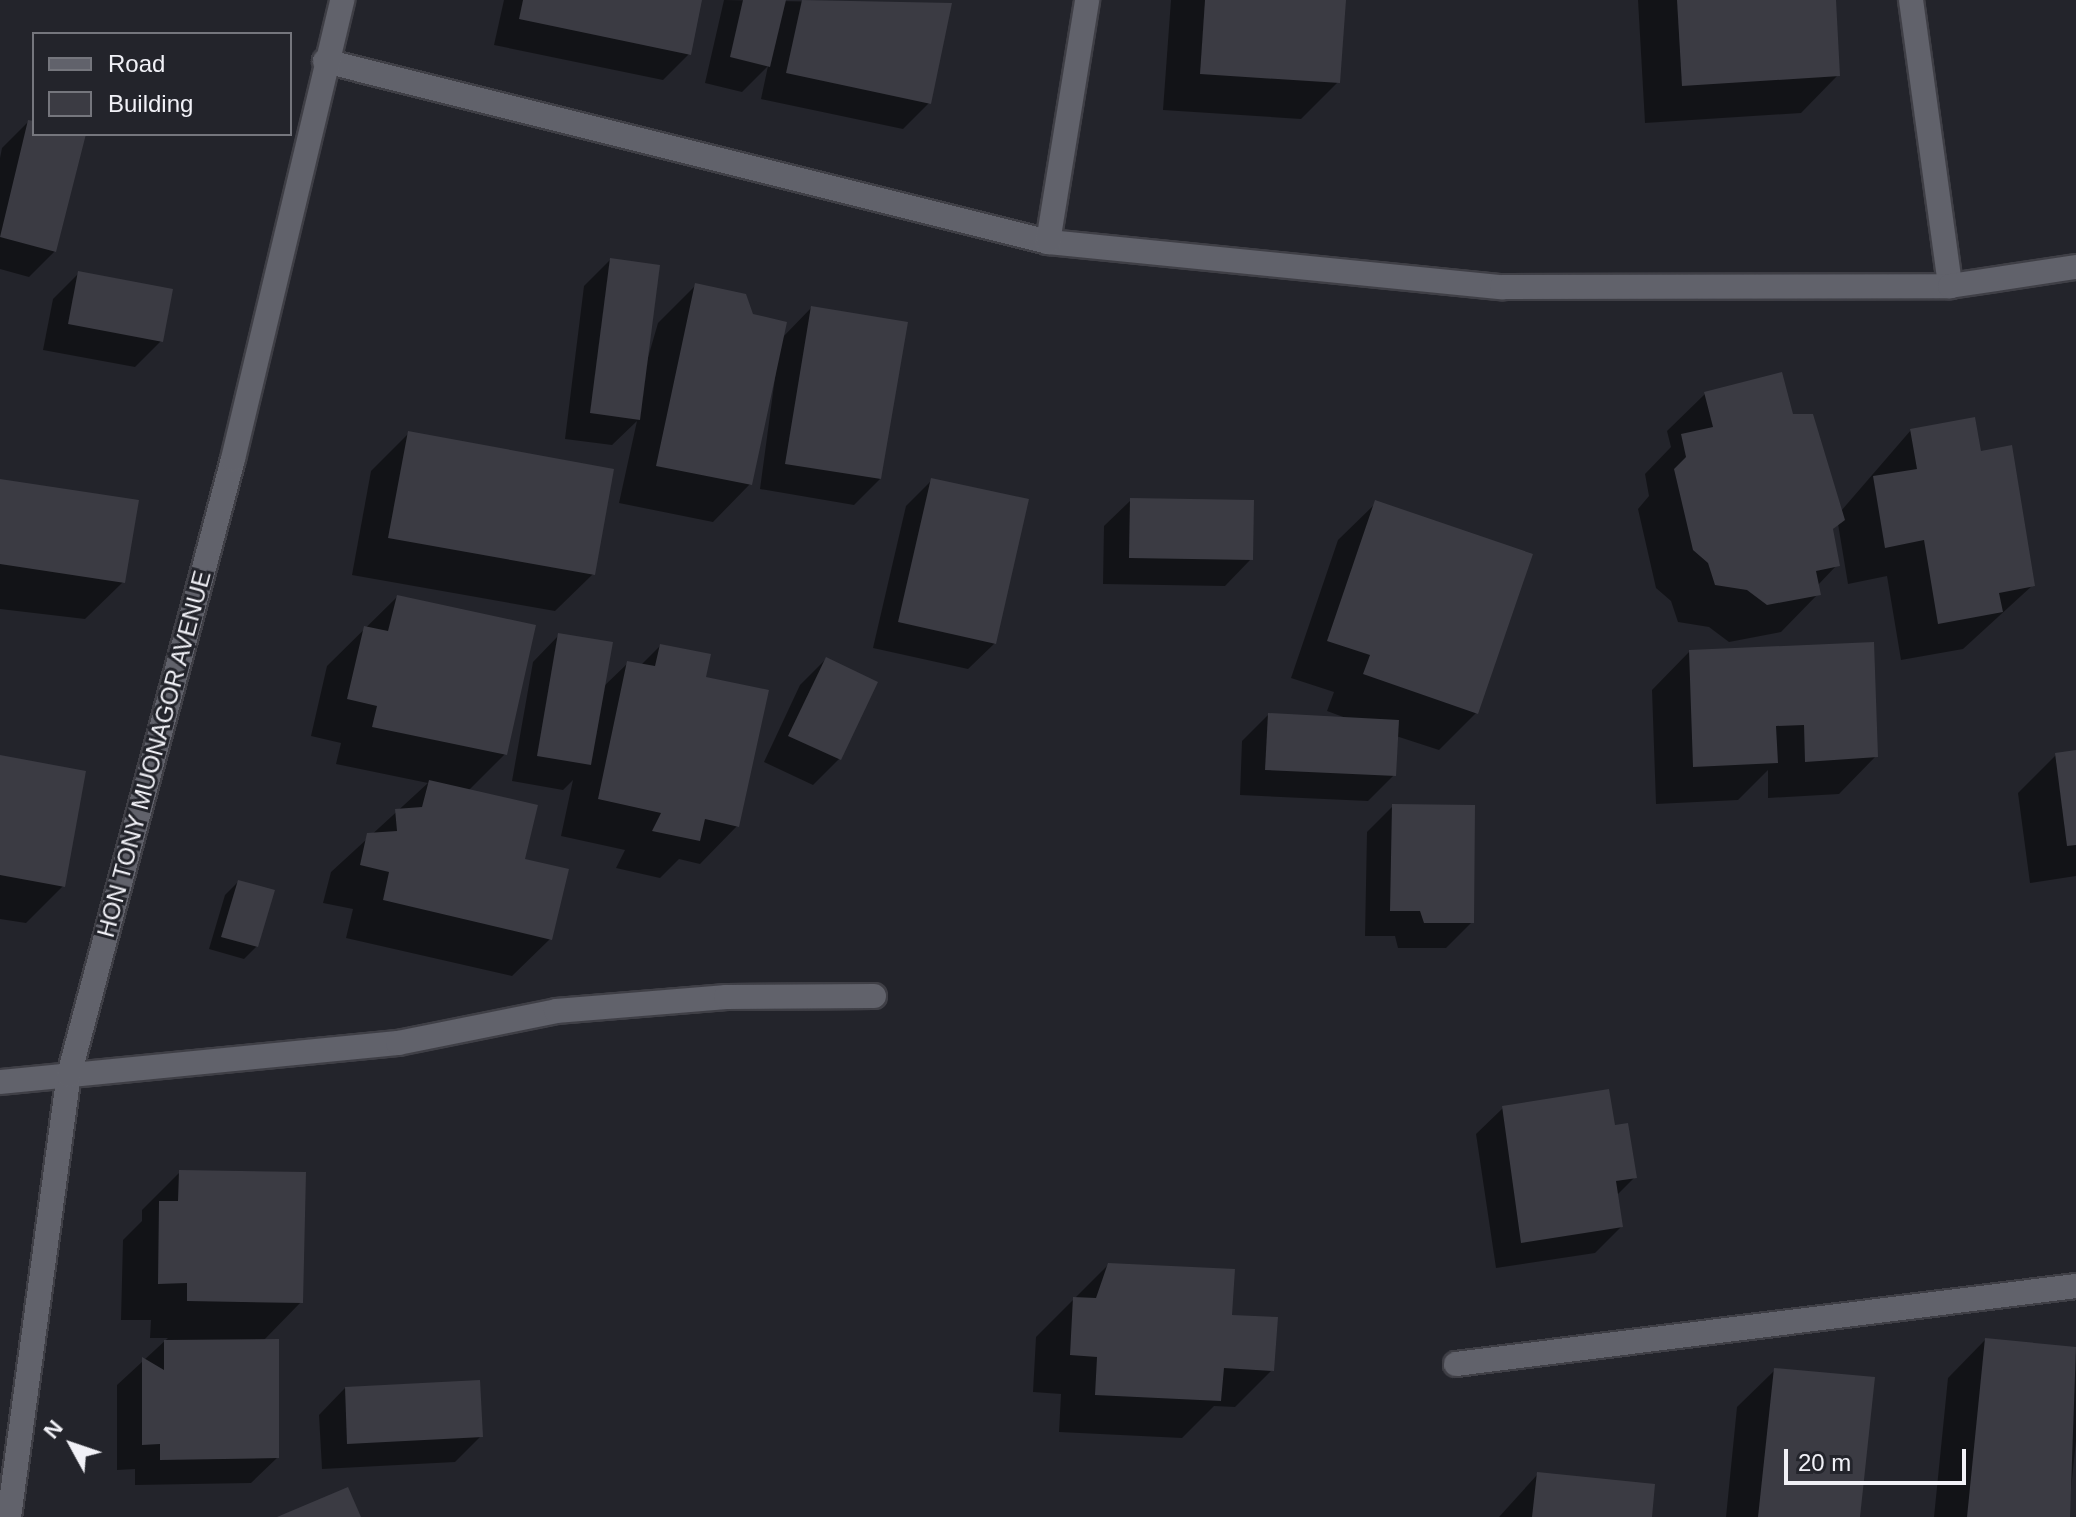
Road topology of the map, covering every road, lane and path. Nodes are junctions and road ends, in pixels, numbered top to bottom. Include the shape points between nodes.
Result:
1 (342, 0) edge
2 (1087, 0) edge
3 (1911, 0) edge
4 (325, 61) junction
5 (1048, 242) junction
6 (2076, 267) edge
7 (1950, 286) junction
8 (874, 996) dead end
9 (69, 1075) junction
10 (0, 1082) edge
11 (2076, 1286) edge
12 (1456, 1364) dead end
13 (9, 1517) edge

1 - 4 street, HON TONY MUONAGOR AVENUE
2 - 5 street
3 - 7 street
4 - 5 street
4 - 9 street, HON TONY MUONAGOR AVENUE via 233,459
5 - 7 street via 1502,287
6 - 7 street
8 - 9 street via 726,997 556,1011 398,1043
9 - 10 street
9 - 13 street, HON TONY MUONAGOR AVENUE
11 - 12 street

